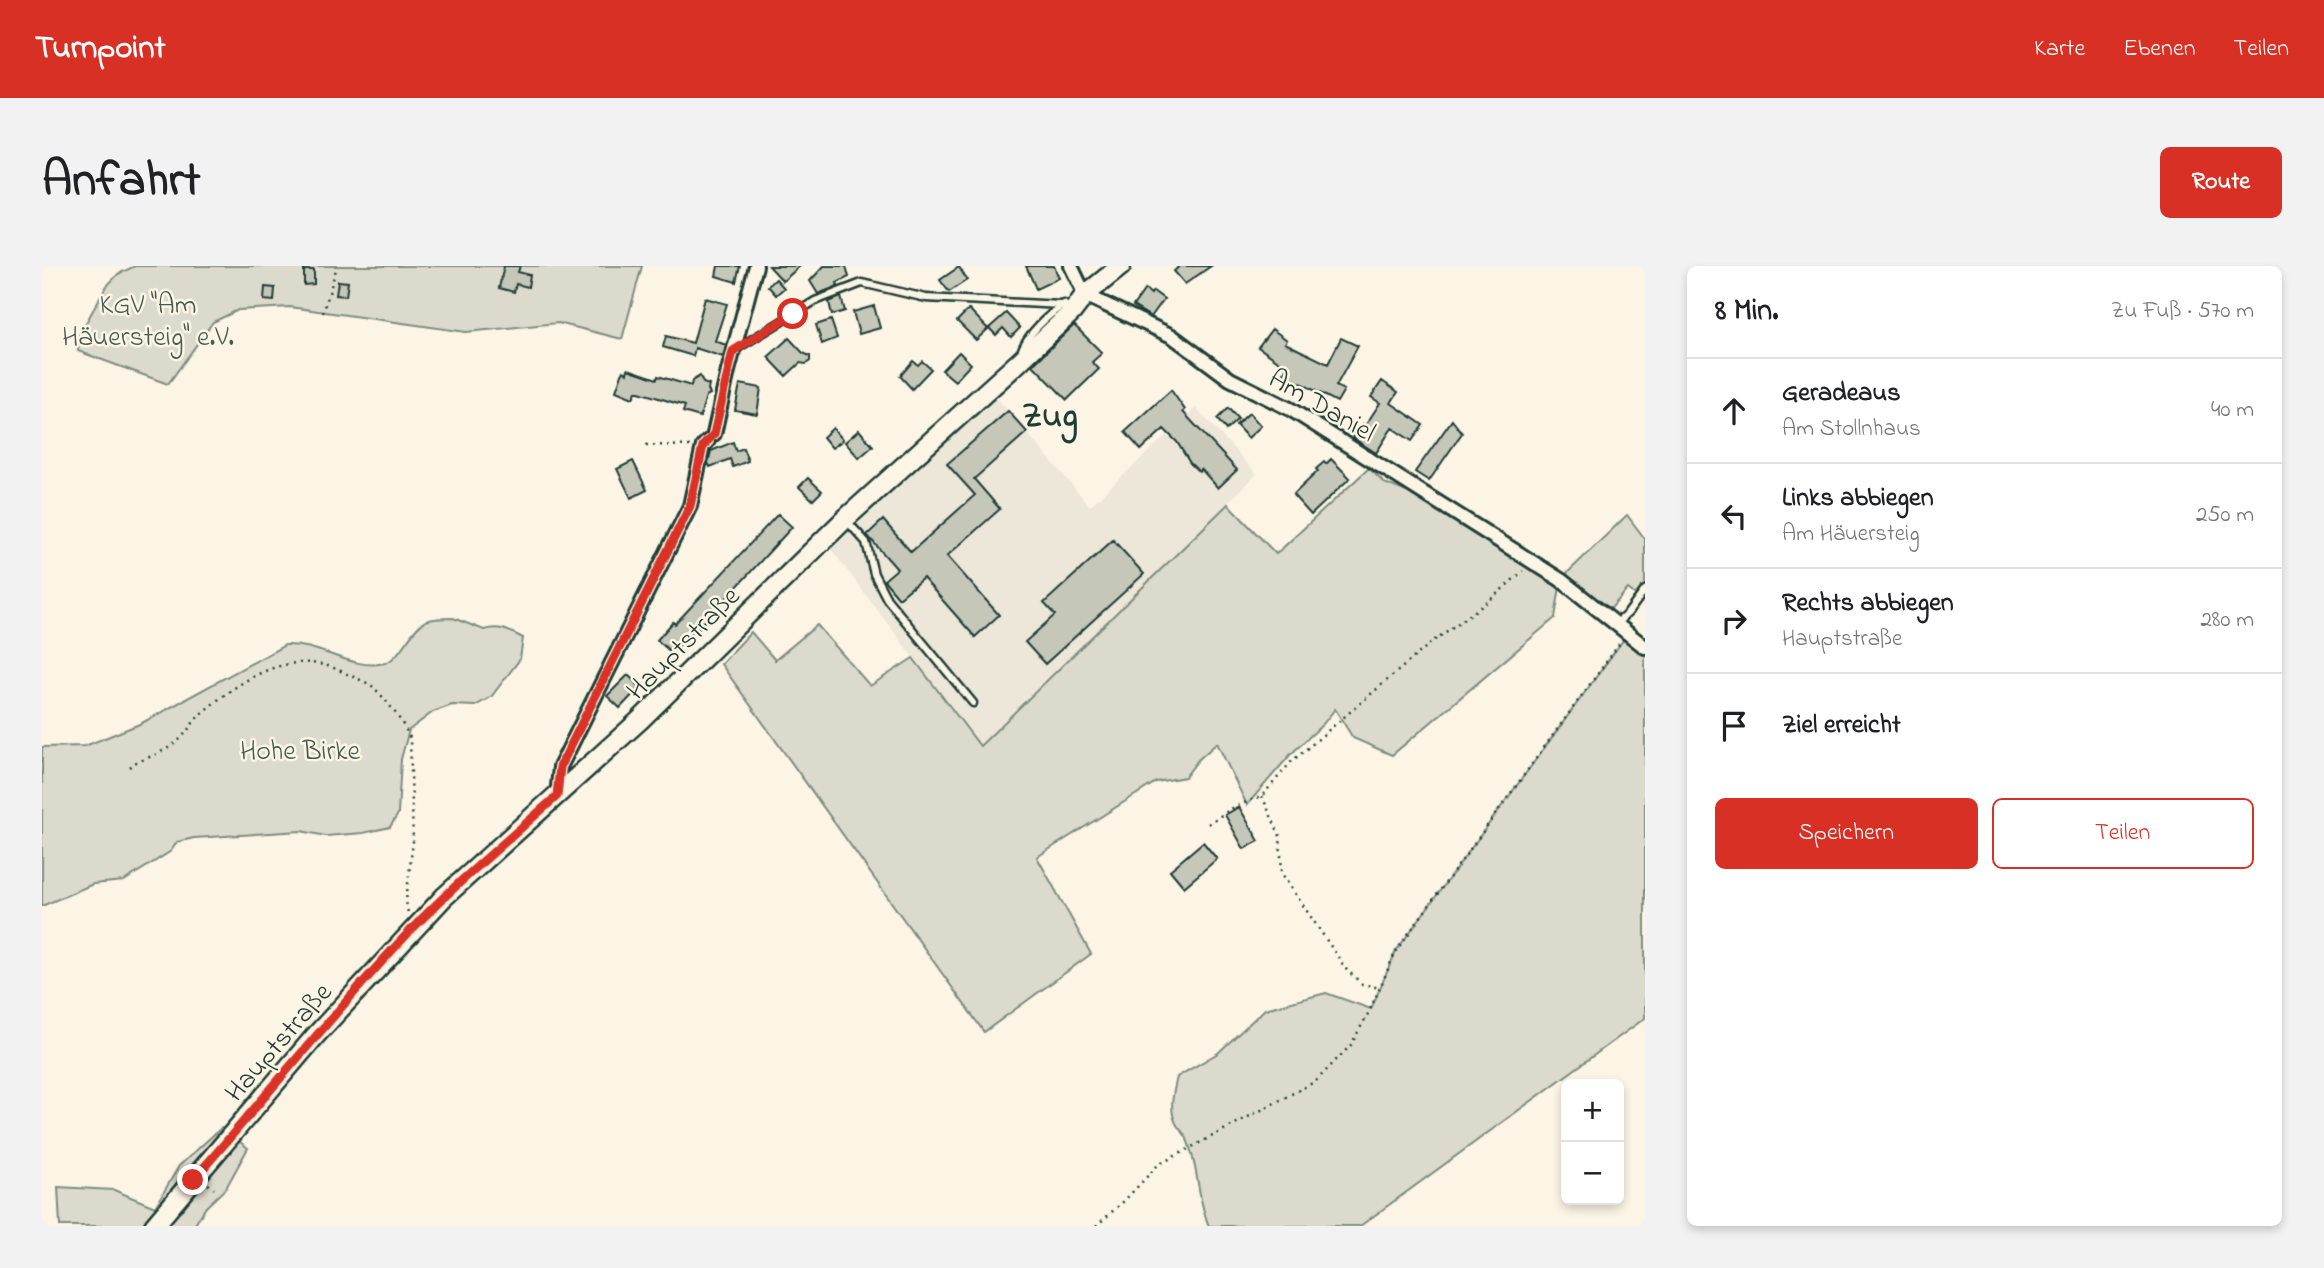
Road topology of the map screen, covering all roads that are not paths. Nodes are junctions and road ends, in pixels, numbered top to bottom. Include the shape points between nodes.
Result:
1 (756, 266) edge
2 (1071, 266) edge
3 (1121, 266) edge
4 (1085, 295) junction
5 (1062, 305) junction
6 (733, 351) junction
7 (1019, 362) junction
8 (845, 519) junction
9 (1645, 590) edge
10 (1617, 622) junction
11 (1645, 647) edge
12 (973, 703) dead end
13 (557, 796) junction
14 (154, 1226) edge

1 - 6 street
2 - 4 street
3 - 4 street, Hauptstraße
4 - 5 lane
4 - 7 street, Hauptstraße
4 - 10 street, Am Daniel via 1172,336 1230,379 1290,409 1533,562
5 - 6 lane via 926,298 862,283 815,301
5 - 7 lane via 1022,347
6 - 13 street via 690,506 560,767
7 - 8 street, Hauptstraße
8 - 12 lane via 866,542 874,574 887,598
8 - 13 street, Hauptstraße
9 - 10 lane
10 - 11 street, Am Daniel
13 - 14 street, Hauptstraße via 411,930

